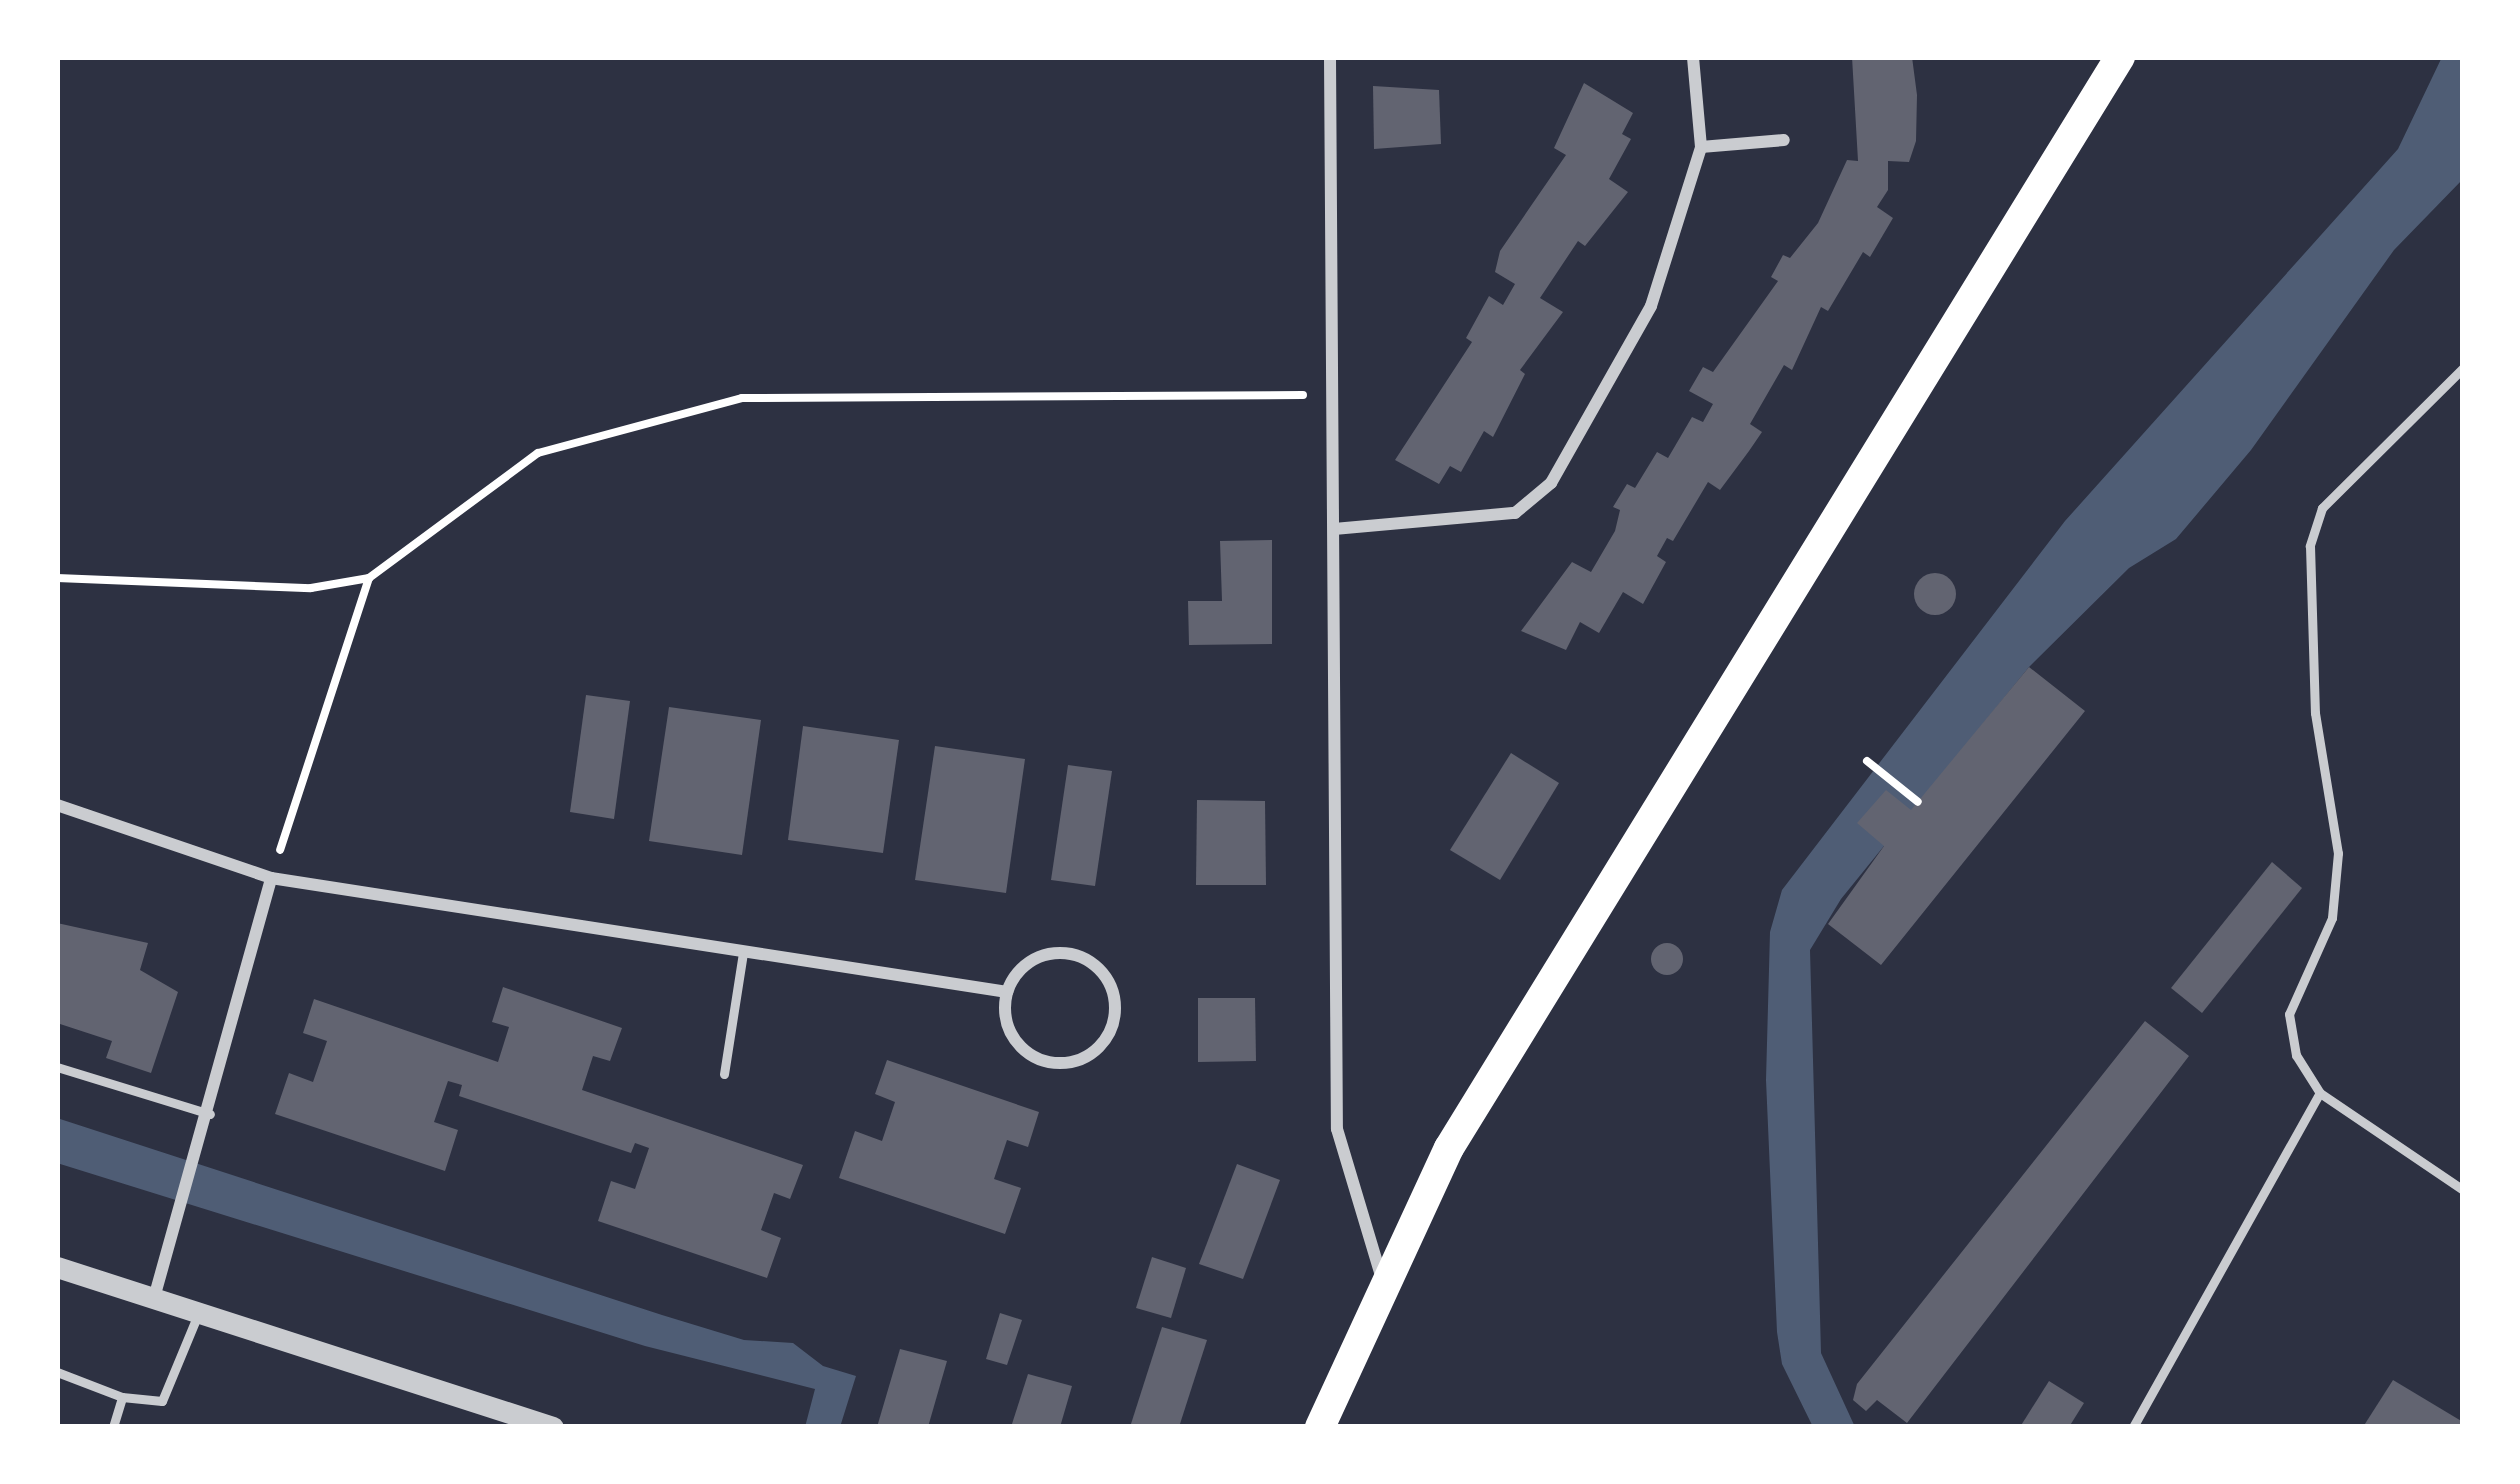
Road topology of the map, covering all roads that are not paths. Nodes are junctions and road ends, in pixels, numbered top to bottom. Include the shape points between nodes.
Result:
1 (1330, 57) edge
2 (1694, 57) edge
3 (2120, 57) edge
4 (1784, 140) dead end
5 (1701, 147) junction
6 (2463, 368) edge
7 (1334, 529) junction
8 (57, 805) edge
9 (271, 878) junction
10 (743, 953) junction
11 (1006, 992) junction
12 (57, 1067) edge
13 (724, 1074) dead end
14 (2320, 1094) junction
15 (210, 1114) junction
16 (2463, 1190) edge
17 (57, 1267) edge
18 (1383, 1281) junction
19 (154, 1298) junction
20 (198, 1314) junction
21 (57, 1372) edge
22 (122, 1397) junction
23 (528, 1423) edge
24 (112, 1427) edge
25 (553, 1427) edge
26 (1320, 1427) edge
27 (2133, 1427) edge

1 - 7 street
2 - 5 street
3 - 18 main road via 1449,1148
4 - 5 street
5 - 7 street via 1651,306 1551,483 1515,513
6 - 14 lane via 2322,508 2310,546 2315,712 2338,853 2332,917 2290,1014 2296,1055
7 - 18 street via 1337,1129
8 - 9 street
9 - 10 street
9 - 15 street
10 - 11 street
10 - 13 lane
11 - 11 street via 1008,1028 1047,1062 1066,1064 1098,1048 1114,1016 1114,998 1096,966 1063,953 1028,963
12 - 15 lane
14 - 16 lane
14 - 27 lane
15 - 19 street
17 - 19 street
18 - 26 main road
19 - 20 street
20 - 22 lane via 162,1401
20 - 23 street
21 - 22 lane
22 - 24 lane
23 - 25 street

